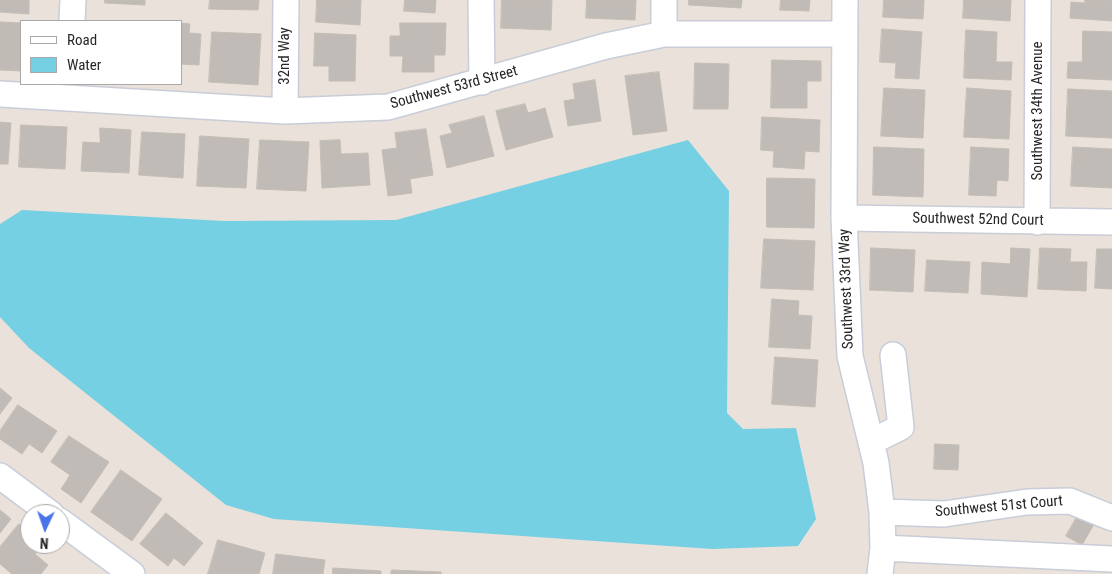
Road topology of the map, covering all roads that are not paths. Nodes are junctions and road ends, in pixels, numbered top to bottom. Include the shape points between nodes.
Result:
1 (73, 0) edge
2 (286, 0) edge
3 (481, 0) edge
4 (664, 0) edge
5 (845, 0) edge
6 (1038, 0) edge
7 (72, 20) edge
8 (664, 34) junction
9 (844, 34) junction
10 (482, 82) junction
11 (67, 90) edge
12 (0, 94) edge
13 (285, 111) junction
14 (844, 218) junction
15 (1037, 222) junction
16 (1112, 222) edge
17 (893, 355) dead end
18 (871, 442) junction
19 (0, 476) edge
20 (38, 504) edge
21 (882, 512) junction
22 (1112, 518) edge
23 (70, 528) edge
24 (883, 548) junction
25 (1112, 559) edge
26 (132, 574) edge
27 (880, 574) edge

1 - 7 street
2 - 13 street, 32nd Way
3 - 10 street
4 - 8 street
5 - 9 street, Southwest 33rd Way
6 - 15 street, Southwest 34th Avenue
8 - 9 street, Southwest 53rd Street
8 - 10 street, Southwest 53rd Street via 606,46
9 - 14 street, Southwest 33rd Way
10 - 13 street, Southwest 53rd Street via 388,107
11 - 12 street, Southwest 53rd Street
11 - 13 street, Southwest 53rd Street
14 - 15 street, Southwest 52nd Court
14 - 18 street, Southwest 33rd Way via 850,356
15 - 16 street, Southwest 52nd Court
17 - 18 street via 901,427
18 - 21 street, Southwest 33rd Way
19 - 20 street
21 - 22 street, Southwest 51st Court via 944,514 1028,502 1070,501
21 - 24 street, Southwest 33rd Way
23 - 26 street
24 - 25 street
24 - 27 street, Southwest 33rd Way

